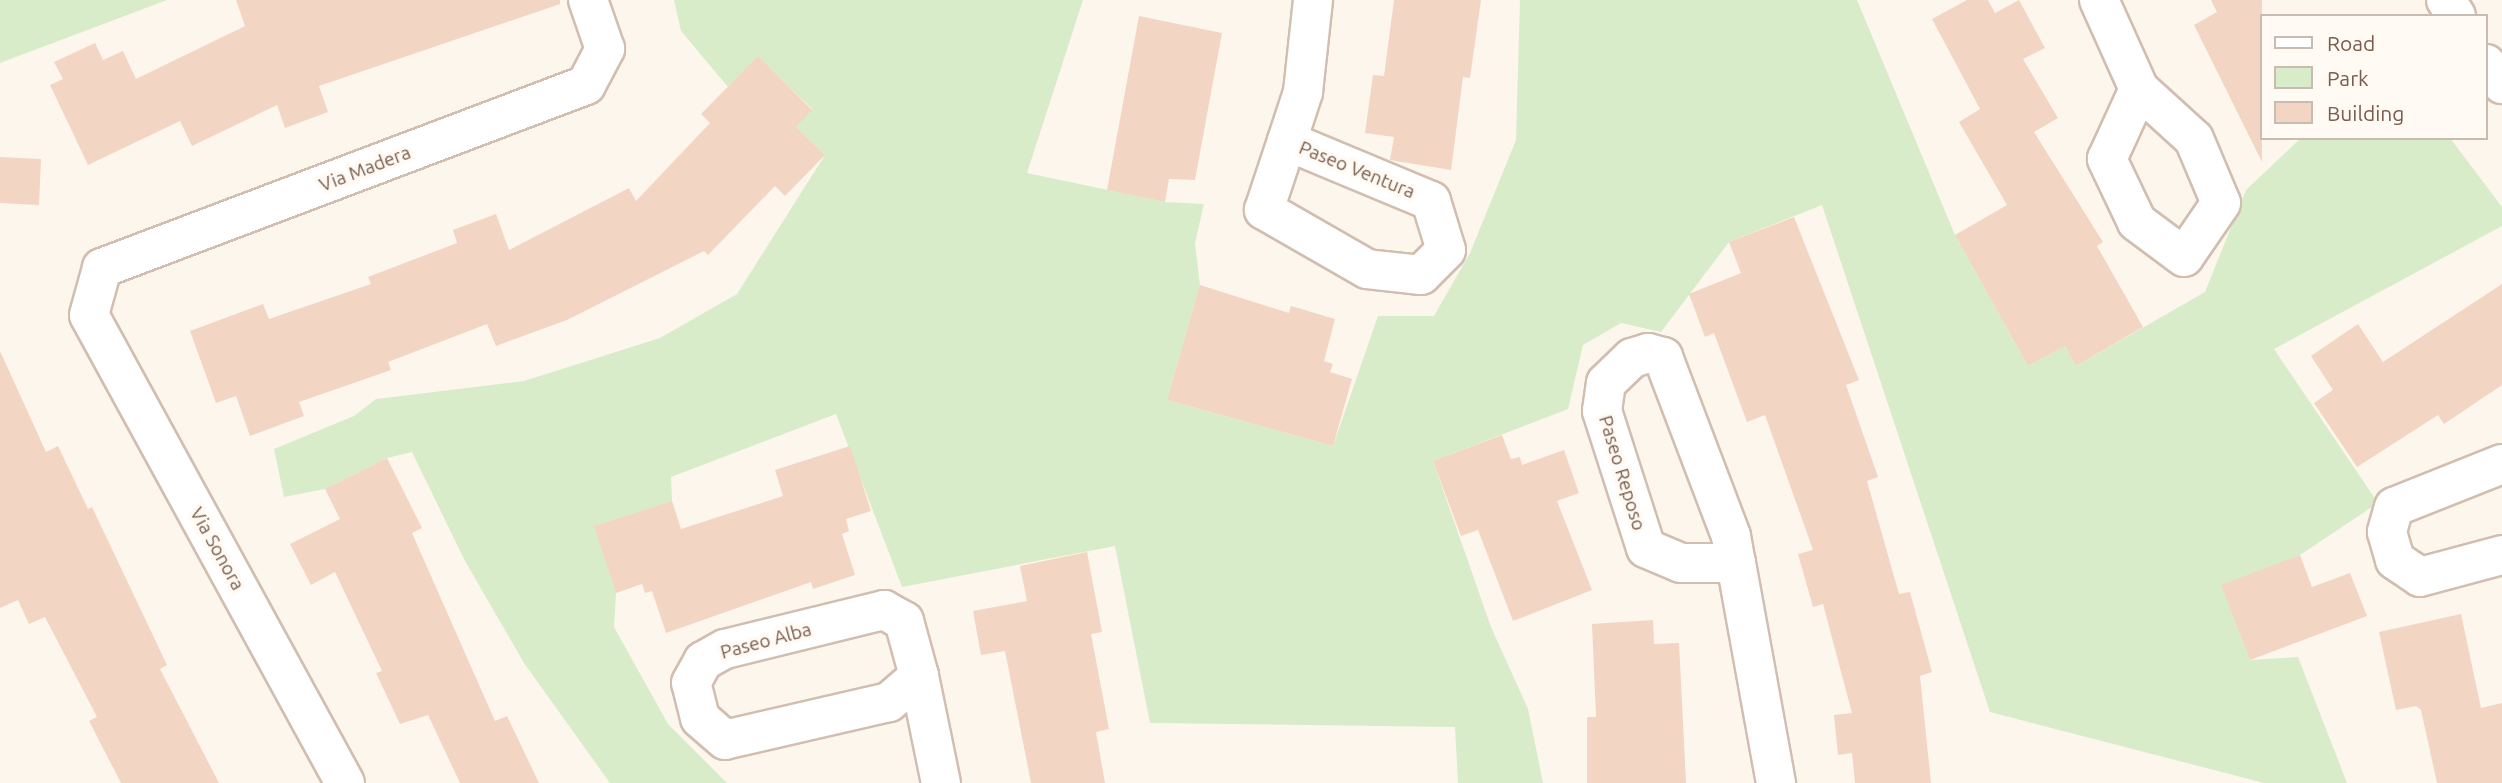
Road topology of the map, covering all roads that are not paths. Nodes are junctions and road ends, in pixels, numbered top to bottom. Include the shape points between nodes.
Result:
1 (588, 0) edge
2 (1313, 0) edge
3 (2099, 0) edge
4 (2488, 67) edge
5 (2502, 85) edge
6 (2139, 89) dead end
7 (1287, 141) junction
8 (89, 315) joint
9 (2502, 464) edge
10 (2502, 555) edge
11 (1736, 563) junction
12 (919, 677) junction
13 (345, 783) edge
14 (941, 783) edge
15 (1776, 783) edge

1 - 8 street, Via Madera via 605,49 586,85 102,268
2 - 7 street, Paseo Ventura via 1303,92
3 - 6 street
4 - 5 street
7 - 7 street, Paseo Ventura via 1431,201 1446,250 1421,275 1367,270 1264,210
8 - 13 street, Via Sonora
9 - 10 street via 2394,507 2387,532 2395,560 2420,577
11 - 11 street, Paseo Reposo via 1731,536 1663,357 1648,353 1632,358 1606,383 1602,411 1646,548 1681,563
11 - 15 street, Paseo Reposo
12 - 12 street, Paseo Alba via 904,621 884,610 725,649 703,661 691,683 700,718 725,740 889,702
12 - 14 street, Paseo Alba

